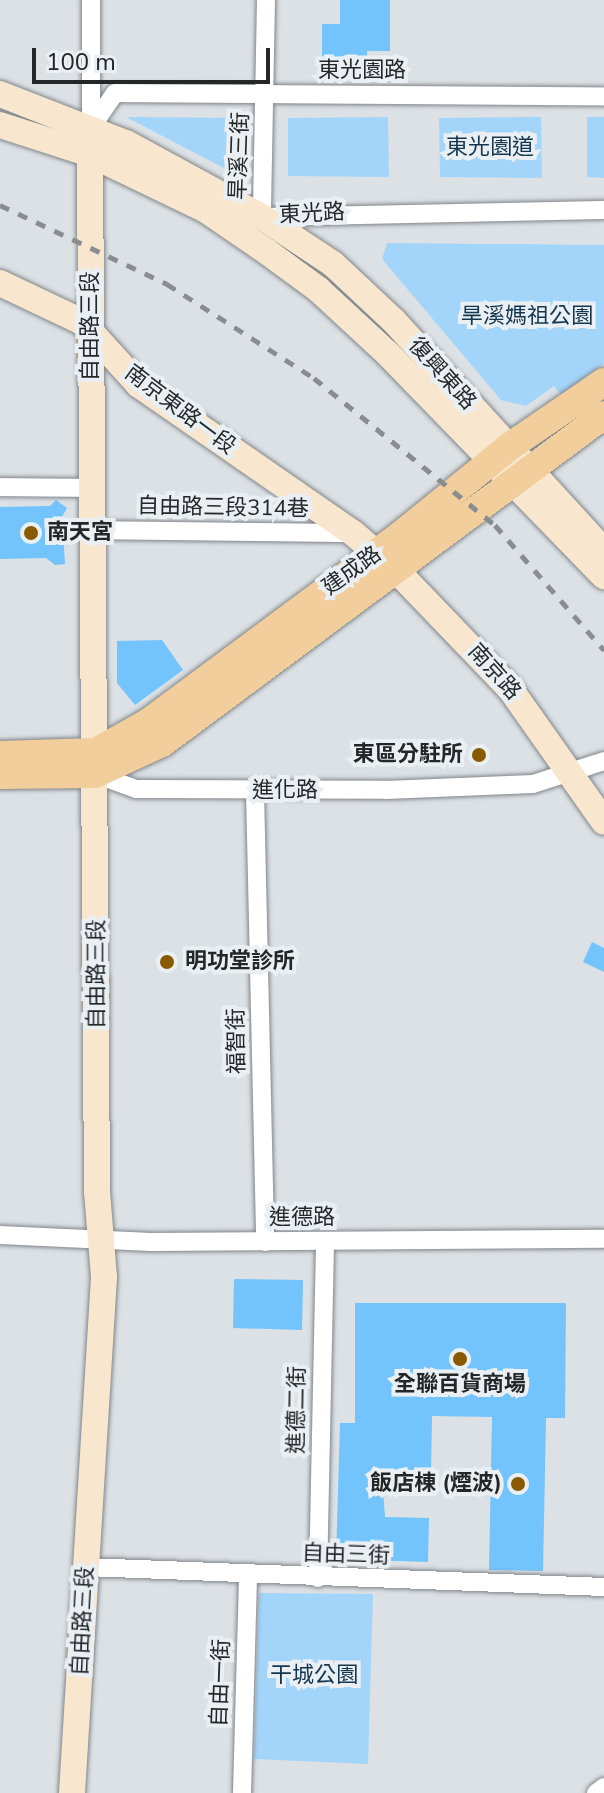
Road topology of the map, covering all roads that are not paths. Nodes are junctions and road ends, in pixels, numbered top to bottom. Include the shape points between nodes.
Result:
1 (91, 0) edge
2 (266, 0) edge
3 (0, 94) edge
4 (265, 94) junction
5 (604, 96) edge
6 (0, 125) edge
7 (90, 141) junction
8 (604, 210) edge
9 (262, 217) junction
10 (266, 251) joint
11 (0, 283) edge
12 (92, 336) junction
13 (604, 382) edge
14 (604, 415) edge
15 (500, 455) junction
16 (524, 477) junction
17 (0, 487) edge
18 (92, 488) junction
19 (93, 530) junction
20 (363, 543) junction
21 (604, 551) edge
22 (397, 571) junction
23 (604, 576) edge
24 (0, 755) edge
25 (604, 761) edge
26 (96, 763) junction
27 (572, 774) junction
28 (0, 775) edge
29 (255, 791) junction
30 (604, 822) edge
31 (0, 1235) edge
32 (100, 1235) junction
33 (604, 1239) edge
34 (265, 1242) junction
35 (325, 1243) junction
36 (86, 1567) junction
37 (248, 1575) junction
38 (318, 1578) junction
39 (604, 1587) edge
40 (604, 1787) edge
41 (72, 1793) edge
42 (242, 1793) edge
43 (596, 1793) edge

1 - 7 street
2 - 4 street, 旱溪三街
3 - 7 street, 東光路
4 - 5 street, 東光園路
4 - 7 street, 東光園路 via 115,93
4 - 9 street, 旱溪三街
6 - 7 street, 東光路
7 - 9 street, 東光路
7 - 10 street, 東光路
7 - 12 street, 自由路三段
8 - 9 street, 東光路
9 - 15 street, 復興東路 via 346,275
10 - 15 street, 復興東路 via 319,290
11 - 12 street, 南京東路一段 via 71,315
12 - 18 street, 自由路三段
12 - 20 street, 南京東路一段 via 139,385
13 - 15 main road, 建成路
14 - 16 main road, 建成路
15 - 16 street, 復興東路
15 - 20 main road, 建成路
16 - 21 street, 復興東路
16 - 22 main road, 建成路
16 - 23 street, 復興東路
17 - 18 street
18 - 19 street, 自由路三段
19 - 20 street, 自由路三段314巷
19 - 26 street, 自由路三段
20 - 22 street, 南京路
20 - 26 main road, 建成路
22 - 26 main road, 建成路 via 162,743
22 - 27 street, 南京路 via 511,690
24 - 26 main road, 進化路
25 - 27 street, 進化路
26 - 28 main road, 進化路
26 - 29 street, 進化路 via 136,789
26 - 32 street, 自由路三段
27 - 29 street, 進化路 via 514,785
27 - 30 street, 南京路
29 - 34 street, 福智街
31 - 32 street, 進德路
32 - 34 street, 進德路 via 151,1242
32 - 36 street, 自由路三段 via 104,1277
33 - 35 street, 進德路
34 - 35 street, 進德路
35 - 38 street, 進德二街
36 - 37 street, 自由三街
36 - 41 street, 自由路三段
37 - 38 street, 自由三街
37 - 42 street, 自由一街
38 - 39 street, 自由三街
40 - 43 street

